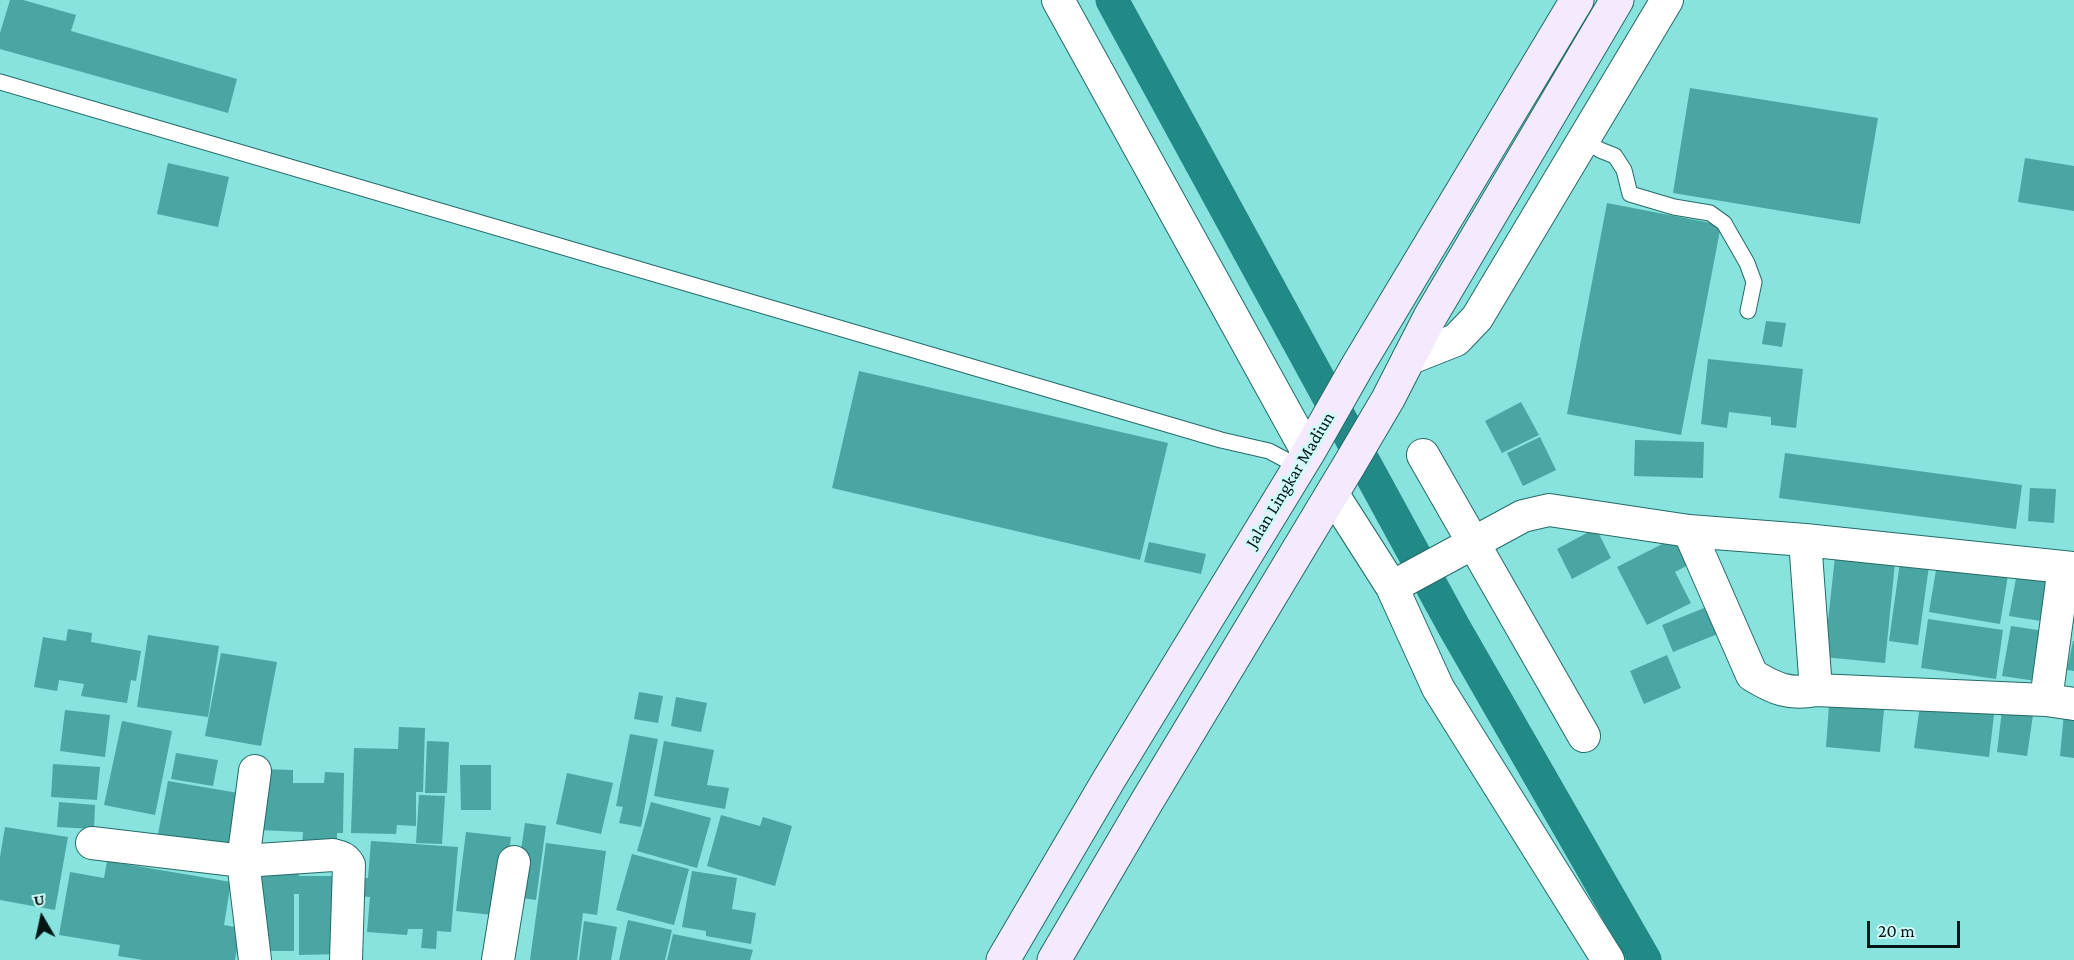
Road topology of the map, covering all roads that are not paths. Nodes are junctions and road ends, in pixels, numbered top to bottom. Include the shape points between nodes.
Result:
1 (1058, 0) edge
2 (1558, 0) edge
3 (1577, 0) edge
4 (1617, 0) edge
5 (1667, 0) edge
6 (0, 82) edge
7 (1584, 140) junction
8 (1748, 310) dead end
9 (1381, 327) junction
10 (1408, 359) junction
11 (1309, 451) junction
12 (1424, 455) dead end
13 (1340, 480) junction
14 (1689, 531) junction
15 (1805, 540) junction
16 (1473, 542) junction
17 (2069, 567) edge
18 (1399, 584) junction
19 (1816, 690) junction
20 (2060, 702) edge
21 (1584, 736) dead end
22 (255, 771) dead end
23 (1108, 780) junction
24 (1146, 803) junction
25 (92, 843) dead end
26 (243, 861) junction
27 (513, 862) dead end
28 (255, 960) edge
29 (346, 960) edge
30 (498, 960) edge
31 (1003, 960) edge
32 (1054, 960) edge
33 (1608, 960) edge

1 - 11 street
2 - 9 street via 1402,260 1390,287
3 - 9 main road, Jalan Lingkar Madiun
4 - 10 main road
5 - 7 street
6 - 11 lane via 1210,437 1269,451
7 - 8 lane via 1615,156 1624,170 1630,194 1710,213 1724,223 1754,282
7 - 10 street via 1477,318 1456,340
9 - 11 main road, Jalan Lingkar Madiun
10 - 13 main road
11 - 23 main road, Jalan Lingkar Madiun
12 - 16 street
13 - 18 street
13 - 24 main road
14 - 15 street
14 - 16 street via 1549,510 1523,516
14 - 19 street via 1752,675 1773,688 1798,693
15 - 17 street
15 - 19 street
16 - 18 street
16 - 21 street
17 - 20 street
18 - 33 street via 1438,688
19 - 20 street
22 - 26 street
23 - 24 main road
23 - 31 main road, Jalan Lingkar Madiun
24 - 32 main road
25 - 26 street
26 - 28 street
26 - 29 street via 333,855 346,860
27 - 30 street

